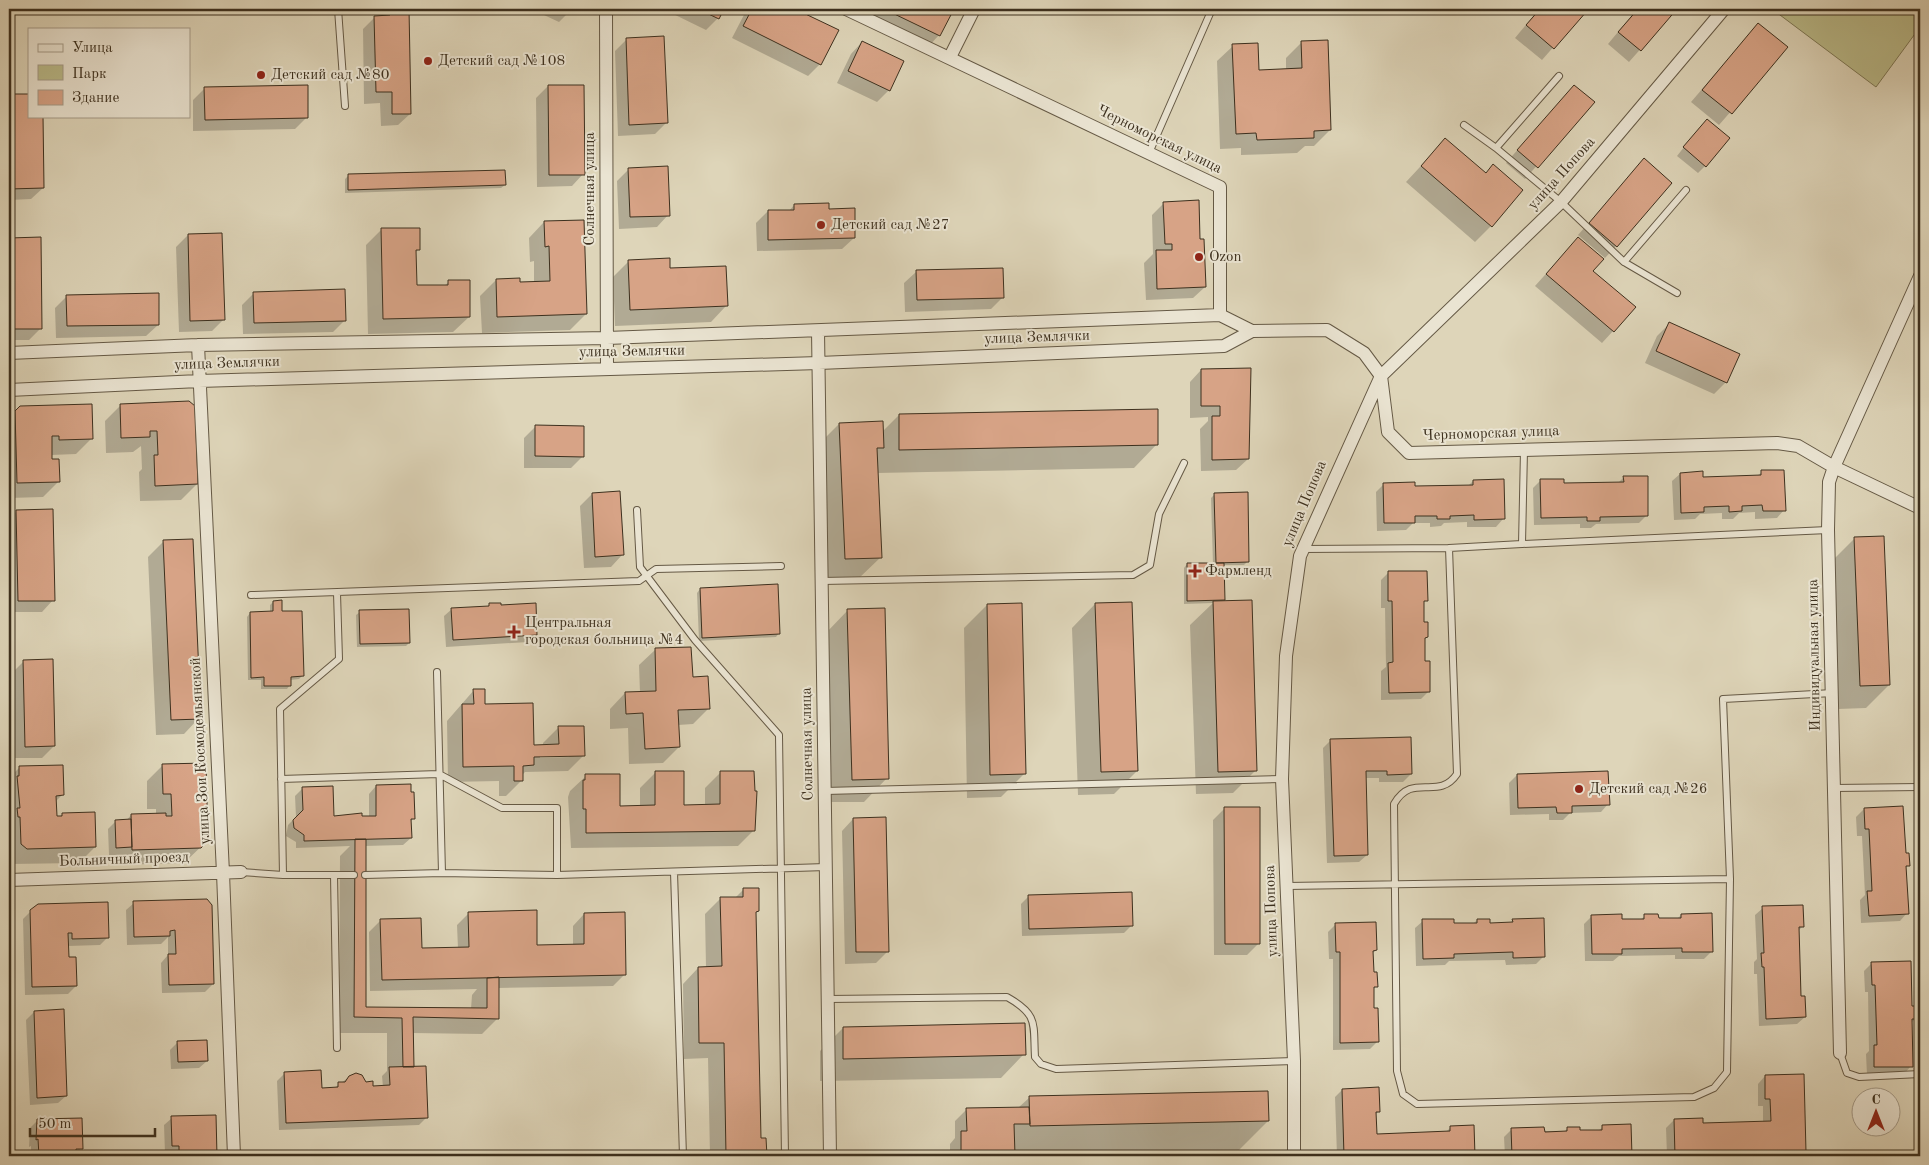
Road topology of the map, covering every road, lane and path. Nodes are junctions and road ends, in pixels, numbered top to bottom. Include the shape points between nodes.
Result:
1 (338, 9) edge
2 (606, 9) edge
3 (846, 9) edge
4 (974, 9) edge
5 (1212, 9) edge
6 (1724, 9) edge
7 (950, 57) junction
8 (1560, 76) dead end
9 (345, 106) dead end
10 (1464, 125) dead end
11 (1496, 148) junction
12 (1149, 153) junction
13 (1686, 190) dead end
14 (1561, 202) junction
15 (1624, 262) junction
16 (1920, 276) edge
17 (1678, 293) dead end
18 (1220, 315) junction
19 (818, 331) junction
20 (1252, 331) junction
21 (607, 338) junction
22 (198, 344) junction
23 (9, 353) edge
24 (819, 363) junction
25 (607, 368) junction
26 (1381, 376) junction
27 (199, 381) junction
28 (9, 390) edge
29 (1524, 450) junction
30 (1184, 463) dead end
31 (1834, 467) junction
32 (1920, 508) edge
33 (637, 510) dead end
34 (1828, 530) junction
35 (1522, 544) junction
36 (1449, 548) junction
37 (1303, 549) junction
38 (781, 566) dead end
39 (647, 576) junction
40 (822, 581) junction
41 (337, 593) junction
42 (251, 595) dead end
43 (437, 672) dead end
44 (1832, 693) junction
45 (439, 774) junction
46 (281, 779) junction
47 (1282, 779) junction
48 (1920, 787) edge
49 (1834, 788) junction
50 (825, 791) junction
51 (826, 868) junction
52 (782, 869) junction
53 (241, 872) joint
54 (674, 872) junction
55 (223, 873) junction
56 (442, 873) junction
57 (283, 875) junction
58 (334, 875) junction
59 (354, 875) dead end
60 (365, 875) dead end
61 (557, 875) junction
62 (1730, 879) junction
63 (9, 880) edge
64 (1395, 884) junction
65 (1287, 886) junction
66 (828, 998) junction
67 (337, 1048) dead end
68 (1840, 1053) joint
69 (1294, 1061) junction
70 (1920, 1074) edge
71 (234, 1156) edge
72 (683, 1156) edge
73 (785, 1156) edge
74 (830, 1156) edge
75 (1294, 1156) edge

1 - 9 lane
2 - 21 street, Солнечная улица
3 - 7 street, Черноморская улица
4 - 7 street
5 - 12 lane
6 - 14 street, улица Попова
7 - 12 street, Черноморская улица
8 - 11 lane
10 - 11 lane
11 - 14 lane
12 - 18 street, Черноморская улица via 1220,186
13 - 15 lane
14 - 15 lane
14 - 26 street, улица Попова
15 - 17 lane
16 - 31 street, Индивидуальная улица
18 - 19 street, улица Землячки
18 - 20 street, Черноморская улица
19 - 21 street, улица Землячки
19 - 24 street, Солнечная улица
20 - 24 street, улица Землячки via 1224,346
20 - 26 street, Черноморская улица via 1327,330 1364,353
21 - 22 street, улица Землячки
21 - 25 street, Солнечная улица
22 - 23 street, улица Землячки
22 - 27 street, улица Зои Космодемьянской
24 - 25 street, улица Землячки
24 - 40 street, Солнечная улица
25 - 27 street, улица Землячки
26 - 29 street, Черноморская улица via 1388,432 1409,453
26 - 37 street, улица Попова
27 - 28 street, улица Землячки
27 - 55 street, улица Зои Космодемьянской
29 - 31 street, Черноморская улица via 1777,443 1798,446
29 - 35 lane
30 - 40 lane via 1159,514 1150,565 1133,575
31 - 32 street, Черноморская улица
31 - 34 street, Индивидуальная улица via 1829,482
33 - 39 lane via 640,567
34 - 35 lane
34 - 44 street, Индивидуальная улица
35 - 36 lane
36 - 37 lane
36 - 64 lane via 1457,774 1451,783 1442,787 1410,788 1397,798 1394,804
37 - 47 street, улица Попова via 1286,656
38 - 39 lane via 656,570
39 - 41 lane via 639,581
39 - 52 lane via 695,640 779,735
40 - 50 street, Солнечная улица
41 - 42 lane
41 - 46 lane via 339,659 280,709
43 - 45 lane
44 - 49 street, Индивидуальная улица
44 - 62 lane via 1723,699
45 - 46 lane
45 - 56 lane
45 - 61 lane via 502,808 557,808
46 - 57 lane
47 - 50 lane
47 - 65 street, улица Попова
48 - 49 lane
49 - 68 street, Индивидуальная улица
50 - 51 street, Солнечная улица
51 - 52 lane
51 - 66 street, Солнечная улица
52 - 54 lane
52 - 73 lane
53 - 55 street, Больничный проезд
53 - 57 lane
54 - 61 lane
54 - 72 lane
55 - 63 street, Больничный проезд
55 - 71 street, улица Зои Космодемьянской
56 - 60 lane
56 - 61 lane
57 - 58 lane
58 - 59 lane
58 - 67 lane
62 - 64 lane
62 - 64 lane via 1727,1072 1714,1088 1694,1097 1427,1104 1417,1104 1403,1094 1397,1071
64 - 65 lane
65 - 69 street, улица Попова
66 - 69 lane via 1007,997 1024,1007 1033,1021 1035,1057 1041,1064 1056,1068
66 - 74 street, Солнечная улица
68 - 70 lane via 1847,1073 1859,1077
69 - 75 street, улица Попова

